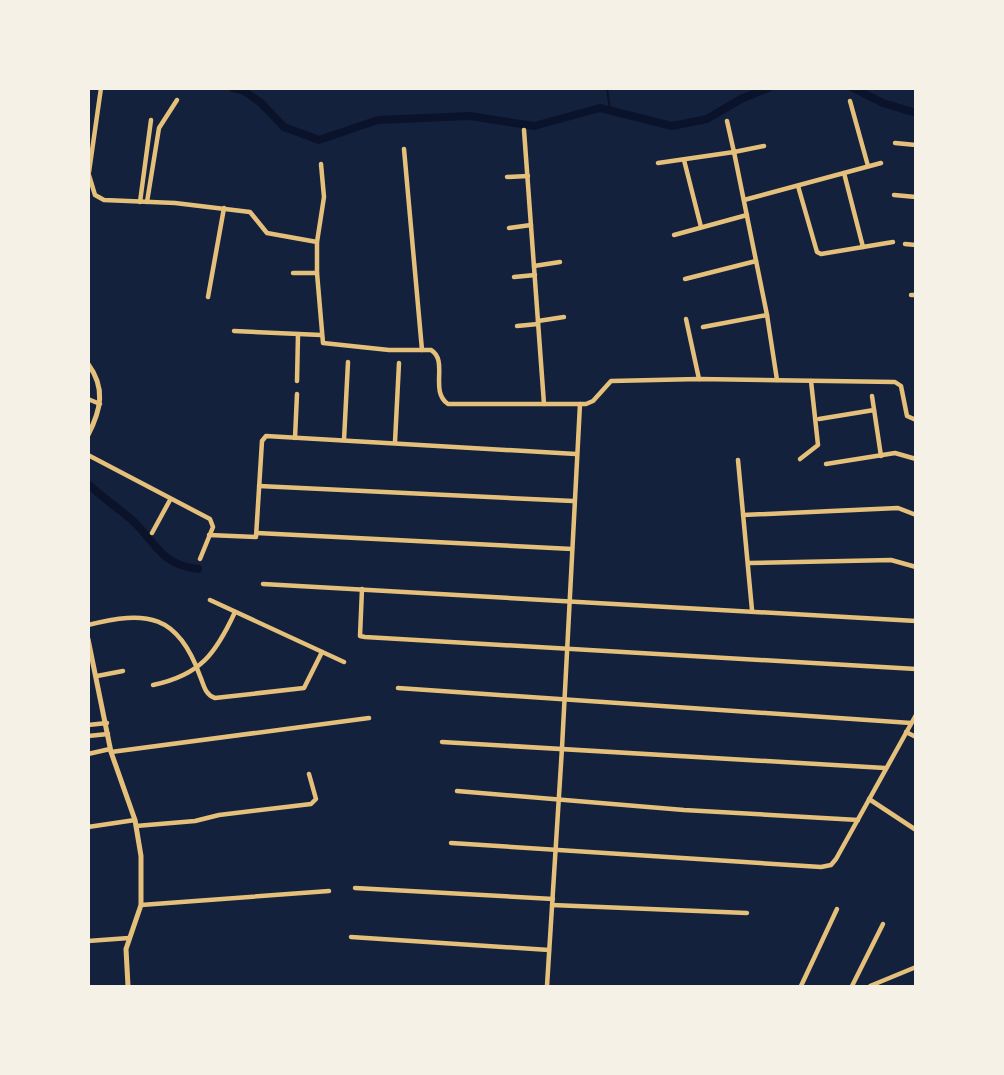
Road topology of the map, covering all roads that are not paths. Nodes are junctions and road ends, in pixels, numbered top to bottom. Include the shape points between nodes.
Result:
1 (101, 88) edge
2 (177, 100) dead end
3 (849, 101) dead end
4 (151, 120) dead end
5 (727, 121) dead end
6 (524, 130) dead end
7 (895, 143) dead end
8 (915, 145) edge
9 (764, 146) dead end
10 (404, 149) dead end
11 (734, 152) junction
12 (684, 160) junction
13 (658, 163) dead end
14 (881, 163) dead end
15 (321, 164) dead end
16 (868, 166) junction
17 (89, 172) edge
18 (844, 173) junction
19 (528, 176) junction
20 (507, 177) dead end
21 (798, 186) junction
22 (894, 195) dead end
23 (915, 197) edge
24 (744, 200) junction
25 (140, 202) junction
26 (147, 202) junction
27 (225, 208) junction
28 (747, 215) junction
29 (531, 225) junction
30 (701, 227) junction
31 (509, 228) dead end
32 (674, 235) dead end
33 (317, 242) junction
34 (893, 242) dead end
35 (905, 244) dead end
36 (915, 245) edge
37 (863, 247) junction
38 (756, 261) junction
39 (560, 262) dead end
40 (534, 266) junction
41 (293, 273) dead end
42 (317, 273) junction
43 (535, 275) junction
44 (514, 277) dead end
45 (685, 279) dead end
46 (208, 297) dead end
47 (767, 315) junction
48 (564, 317) dead end
49 (686, 319) dead end
50 (538, 323) junction
51 (517, 326) dead end
52 (703, 327) dead end
53 (234, 331) dead end
54 (298, 334) junction
55 (321, 335) junction
56 (422, 350) junction
57 (348, 362) dead end
58 (399, 363) dead end
59 (88, 364) edge
60 (699, 379) junction
61 (777, 380) junction
62 (297, 381) dead end
63 (811, 381) junction
64 (297, 394) dead end
65 (872, 396) dead end
66 (88, 399) edge
67 (100, 404) junction
68 (544, 404) junction
69 (580, 404) junction
70 (874, 410) junction
71 (819, 418) dead end
72 (915, 420) edge
73 (88, 435) edge
74 (295, 438) junction
75 (344, 440) junction
76 (395, 442) junction
77 (576, 454) junction
78 (88, 455) edge
79 (881, 456) junction
80 (800, 459) dead end
81 (915, 459) edge
82 (738, 460) dead end
83 (825, 464) dead end
84 (259, 486) junction
85 (170, 500) junction
86 (573, 501) junction
87 (743, 515) junction
88 (915, 515) edge
89 (152, 532) dead end
90 (257, 533) junction
91 (209, 535) junction
92 (572, 549) junction
93 (200, 559) dead end
94 (749, 563) junction
95 (915, 567) edge
96 (263, 584) dead end
97 (362, 589) junction
98 (210, 600) dead end
99 (571, 601) junction
100 (752, 610) junction
101 (235, 612) junction
102 (915, 621) edge
103 (88, 626) edge
104 (88, 639) edge
105 (567, 649) junction
106 (322, 652) junction
107 (344, 662) dead end
108 (196, 666) junction
109 (915, 669) edge
110 (123, 671) dead end
111 (97, 676) junction
112 (153, 685) dead end
113 (398, 688) dead end
114 (564, 700) junction
115 (915, 715) edge
116 (369, 718) dead end
117 (107, 723) junction
118 (911, 723) junction
119 (88, 725) edge
120 (906, 732) junction
121 (108, 734) junction
122 (88, 736) edge
123 (915, 737) edge
124 (442, 742) dead end
125 (562, 748) junction
126 (111, 750) junction
127 (88, 754) edge
128 (885, 768) junction
129 (309, 774) dead end
130 (457, 791) dead end
131 (558, 799) junction
132 (869, 800) junction
133 (858, 820) junction
134 (136, 823) junction
135 (88, 827) edge
136 (915, 830) edge
137 (451, 843) dead end
138 (556, 850) junction
139 (355, 888) dead end
140 (329, 891) dead end
141 (553, 898) junction
142 (141, 905) junction
143 (552, 905) junction
144 (837, 909) dead end
145 (747, 913) dead end
146 (883, 924) dead end
147 (351, 937) dead end
148 (129, 938) junction
149 (88, 941) edge
150 (549, 950) junction
151 (915, 968) edge
152 (128, 987) edge
153 (547, 987) edge
154 (801, 987) edge
155 (852, 987) edge
156 (870, 987) edge

1 - 17 street
2 - 26 street via 159,128
3 - 16 street
4 - 25 street
5 - 11 street
6 - 19 street
7 - 8 street
9 - 11 street
10 - 56 street
11 - 12 street
11 - 24 street
12 - 13 street
12 - 30 street
14 - 16 street
15 - 33 street via 324,197
16 - 18 street
17 - 25 street via 99,199
18 - 21 street
18 - 37 street
19 - 20 street
19 - 29 street
21 - 24 street
21 - 37 street via 818,252
22 - 23 street
24 - 28 street
25 - 26 street
26 - 27 street
27 - 33 street via 250,212 272,235
27 - 46 street
28 - 30 street
28 - 38 street
29 - 31 street
29 - 40 street
30 - 32 street
33 - 42 street
34 - 37 street
35 - 36 street
38 - 45 street
38 - 47 street
39 - 40 street
40 - 43 street
41 - 42 street
42 - 55 street
43 - 44 street
43 - 50 street
47 - 52 street
47 - 61 street
48 - 50 street
49 - 60 street
50 - 51 street
50 - 68 street
53 - 54 street
54 - 55 street
54 - 62 street
55 - 56 street via 325,344
56 - 68 street via 436,353 439,393 448,404
57 - 75 street
58 - 76 street
59 - 67 street via 98,381
60 - 61 street
60 - 69 street via 611,381 593,401
61 - 63 street
63 - 72 street via 895,382 901,386 907,416
63 - 80 street via 818,445
64 - 74 street
65 - 70 street
66 - 67 street
67 - 73 street
68 - 69 street
69 - 77 street
70 - 71 street
70 - 79 street
74 - 75 street
74 - 84 street via 263,437
75 - 76 street
76 - 77 street
77 - 86 street
78 - 85 street
79 - 81 street via 900,453
79 - 83 street
82 - 87 street
84 - 86 street
84 - 90 street
85 - 89 street
85 - 91 street via 210,519 213,522
86 - 92 street
87 - 88 street via 898,508
87 - 94 street
90 - 91 street via 249,538
90 - 92 street
91 - 93 street
92 - 99 street
94 - 95 street via 891,560
94 - 100 street
96 - 97 street
97 - 99 street
97 - 105 street via 360,636
98 - 101 street
99 - 100 street
99 - 105 street
100 - 102 street
101 - 106 street
101 - 108 street via 216,650
103 - 108 street via 131,616 161,623 181,639
104 - 111 street
105 - 109 street
105 - 114 street
106 - 107 street
106 - 108 street via 308,682 298,690 215,698 206,692
108 - 112 street via 181,677
110 - 111 street
111 - 117 street
113 - 114 street
114 - 118 street
114 - 125 street
115 - 118 street
116 - 126 street
117 - 119 street
117 - 121 street
118 - 120 street
120 - 123 street
120 - 128 street
121 - 122 street
121 - 126 street
124 - 125 street
125 - 128 street
125 - 131 street
126 - 127 street
126 - 134 street
128 - 132 street
129 - 134 street via 316,799 311,804 195,821
130 - 131 street
131 - 133 street
131 - 138 street
132 - 133 street
132 - 136 street
133 - 138 street via 836,859 821,867
134 - 135 street
134 - 142 street
137 - 138 street
138 - 141 street
139 - 141 street
140 - 142 street
141 - 143 street
142 - 148 street
143 - 145 street
143 - 150 street
144 - 154 street
146 - 155 street
147 - 150 street
148 - 149 street
148 - 152 street
150 - 153 street
151 - 156 street

